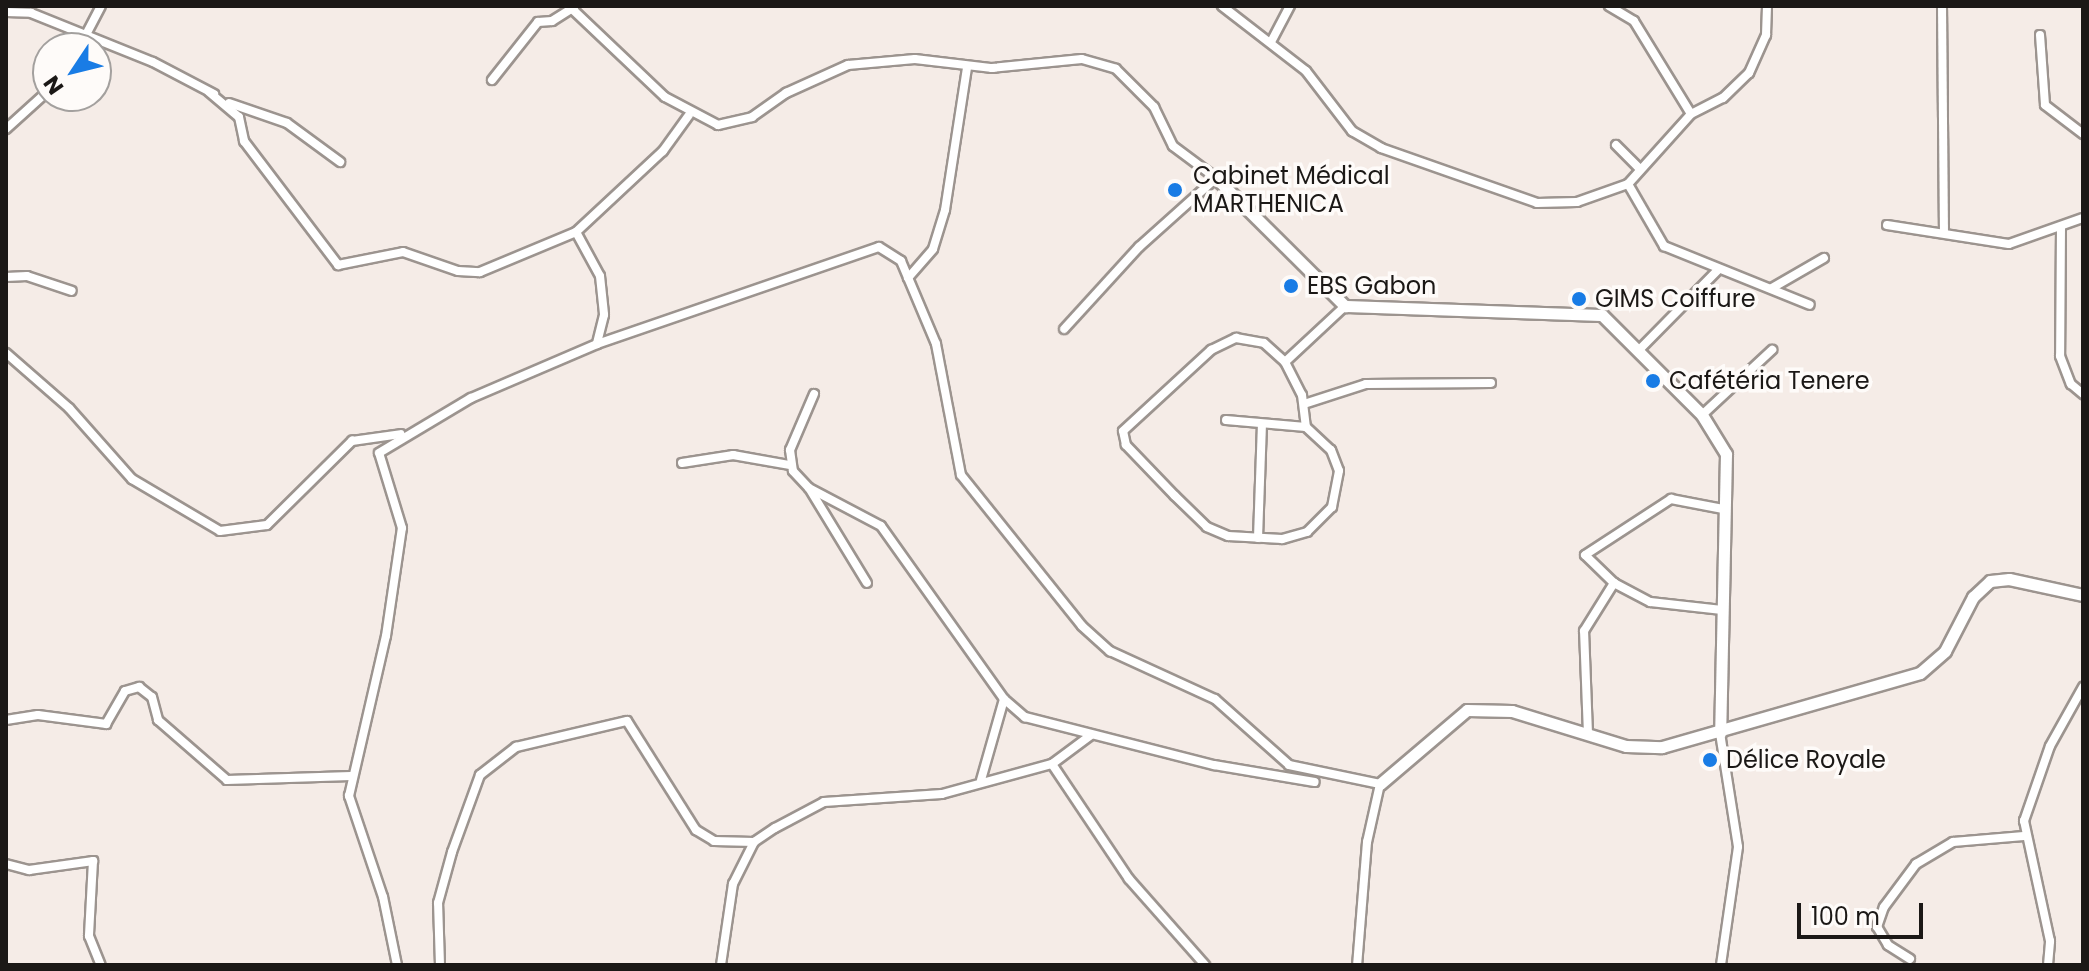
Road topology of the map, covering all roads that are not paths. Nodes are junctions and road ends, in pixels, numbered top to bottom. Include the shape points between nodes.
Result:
1 (101, 6) edge
2 (1222, 6) edge
3 (1290, 6) edge
4 (1609, 6) edge
5 (1633, 6) edge
6 (1767, 6) edge
7 (1942, 6) edge
8 (572, 7) edge
9 (6, 12) edge
10 (1627, 15) junction
11 (78, 32) edge
12 (87, 32) edge
13 (2040, 35) dead end
14 (1271, 42) junction
15 (112, 47) edge
16 (967, 68) junction
17 (492, 80) dead end
18 (209, 92) junction
19 (32, 105) edge
20 (1691, 114) junction
21 (689, 115) junction
22 (6, 129) edge
23 (2083, 134) edge
24 (1616, 145) dead end
25 (340, 162) dead end
26 (1639, 168) junction
27 (1216, 178) junction
28 (1628, 184) junction
29 (2083, 218) edge
30 (1887, 225) dead end
31 (2061, 227) junction
32 (1944, 231) junction
33 (576, 232) junction
34 (1824, 258) dead end
35 (1718, 270) junction
36 (6, 277) edge
37 (908, 278) junction
38 (1772, 288) junction
39 (72, 291) dead end
40 (1810, 305) dead end
41 (1345, 306) junction
42 (1064, 329) dead end
43 (597, 344) junction
44 (1641, 348) junction
45 (1772, 350) dead end
46 (6, 353) edge
47 (1285, 362) junction
48 (1491, 383) dead end
49 (814, 394) dead end
50 (2083, 394) edge
51 (1304, 404) junction
52 (1702, 415) junction
53 (1226, 420) dead end
54 (1262, 424) junction
55 (1306, 427) junction
56 (405, 434) junction
57 (682, 463) dead end
58 (790, 465) junction
59 (809, 488) junction
60 (1723, 509) junction
61 (1258, 538) junction
62 (867, 583) dead end
63 (1614, 583) junction
64 (2083, 595) edge
65 (1722, 610) junction
66 (2083, 687) edge
67 (1004, 699) junction
68 (6, 720) edge
69 (1720, 733) junction
70 (1588, 734) junction
71 (1091, 735) junction
72 (1052, 764) junction
73 (351, 776) junction
74 (981, 780) junction
75 (1315, 782) dead end
76 (1380, 784) junction
77 (2024, 836) junction
78 (754, 842) junction
79 (6, 864) edge
80 (1910, 959) dead end
81 (101, 965) edge
82 (397, 965) edge
83 (440, 965) edge
84 (721, 965) edge
85 (1205, 965) edge
86 (1357, 965) edge
87 (1721, 965) edge
88 (2048, 965) edge

1 - 12 street
2 - 14 street
3 - 14 street
4 - 10 street
5 - 10 street
6 - 20 street via 1766,35 1749,73 1723,98
7 - 32 street
8 - 17 street via 538,22
8 - 21 street
9 - 11 street via 31,13
10 - 20 street
13 - 23 street via 2045,105
14 - 28 street via 1316,81 1352,131 1427,168 1537,203 1577,202
15 - 18 street
16 - 21 street via 915,59 848,65 731,125
16 - 27 street via 1082,59 1116,69 1154,107 1173,146
16 - 37 street via 945,210 933,249
18 - 25 street via 242,111 287,123
18 - 33 street via 239,117 244,141 338,265 403,252 458,271 480,272
19 - 22 street
20 - 26 street
21 - 33 street via 663,151
24 - 26 street
26 - 28 street
27 - 41 street
27 - 42 street via 1139,247
28 - 35 street via 1664,246
29 - 31 street
30 - 32 street
31 - 32 street via 2009,244
31 - 50 street via 2060,356 2071,384
33 - 43 street via 600,276 604,315
34 - 38 street
35 - 38 street via 1741,272
35 - 44 street
36 - 39 street via 27,276
37 - 43 street via 894,252 872,247
37 - 76 street via 936,344 961,475 1082,626 1110,651 1215,699 1289,765
38 - 40 street
41 - 44 street via 1591,313 1613,321
41 - 47 street
43 - 56 street
44 - 52 street
45 - 52 street
46 - 56 street via 69,408 132,479 220,531 267,525 352,441
47 - 51 street
47 - 61 street via 1264,343 1228,340 1122,434 1207,527
48 - 51 street via 1366,384
49 - 58 street via 797,427
51 - 55 street
52 - 60 street via 1724,445
53 - 54 street
54 - 55 street
54 - 61 street
55 - 61 street via 1337,461 1332,507 1295,538
56 - 73 street via 377,460 402,528 386,636
57 - 58 street via 733,455
58 - 59 street
59 - 62 street
59 - 67 street via 881,526
60 - 63 street via 1671,499 1594,546 1586,558
60 - 65 street
63 - 65 street via 1650,602
63 - 70 street via 1584,631
64 - 69 street via 2009,579 1990,581 1973,597 1945,651 1920,673
65 - 69 street
66 - 77 street via 2035,781
67 - 71 street via 1035,723
67 - 74 street
68 - 73 street via 38,715 106,724 125,691 139,687 152,697 158,720 227,780
69 - 70 street via 1650,749
69 - 87 street via 1738,835
70 - 76 street via 1525,714 1476,708
71 - 72 street
71 - 75 street
72 - 74 street
72 - 85 street via 1129,879
73 - 82 street via 352,816 383,897
74 - 78 street via 942,794 824,802
76 - 86 street via 1367,842
77 - 80 street via 1953,842 1916,864 1877,927 1888,945
77 - 88 street via 2047,927
78 - 83 street via 714,841 696,830 627,721 516,747 480,775 452,852 438,903
78 - 84 street via 726,906
79 - 81 street via 29,870 93,861 89,936

